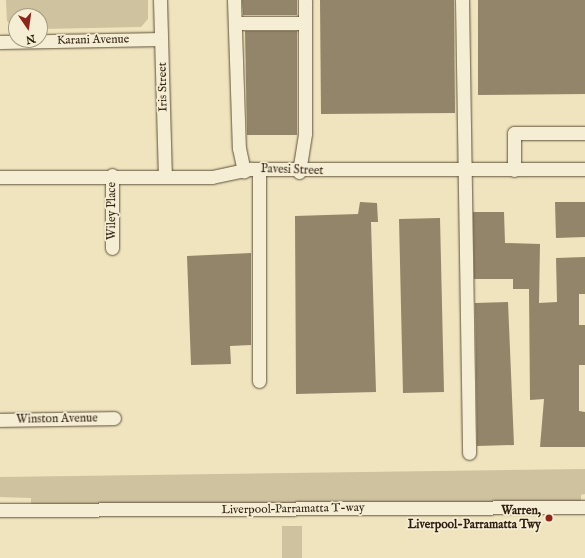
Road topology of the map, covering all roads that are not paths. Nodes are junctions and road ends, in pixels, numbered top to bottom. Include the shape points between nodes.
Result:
1 (160, 0) edge
2 (234, 0) edge
3 (305, 0) edge
4 (462, 0) edge
5 (235, 23) junction
6 (305, 23) junction
7 (161, 39) junction
8 (0, 42) edge
9 (585, 133) edge
10 (585, 169) edge
11 (259, 170) junction
12 (464, 170) junction
13 (514, 170) junction
14 (244, 171) junction
15 (299, 172) junction
16 (165, 174) junction
17 (112, 175) junction
18 (0, 177) edge
19 (112, 248) dead end
20 (259, 382) dead end
21 (114, 418) dead end
22 (0, 420) edge
23 (469, 453) dead end
24 (585, 507) edge
25 (0, 510) edge

1 - 7 street, Iris Street
2 - 5 street
3 - 6 street
4 - 12 street
5 - 6 street
5 - 14 street via 239,148
6 - 15 street via 305,133
7 - 8 street, Karani Avenue
7 - 16 street, Iris Street
9 - 13 street via 514,133
10 - 13 street, Pavesi Street
11 - 14 street, Pavesi Street
11 - 15 street, Pavesi Street
11 - 20 street
12 - 13 street, Pavesi Street
12 - 15 street, Pavesi Street
12 - 23 street
14 - 16 street, Pavesi Street via 212,177
16 - 17 street, Pavesi Street
17 - 18 street, Pavesi Street
17 - 19 street, Wiley Place
21 - 22 street, Winston Avenue
24 - 25 street, Liverpool–Parramatta T-way

